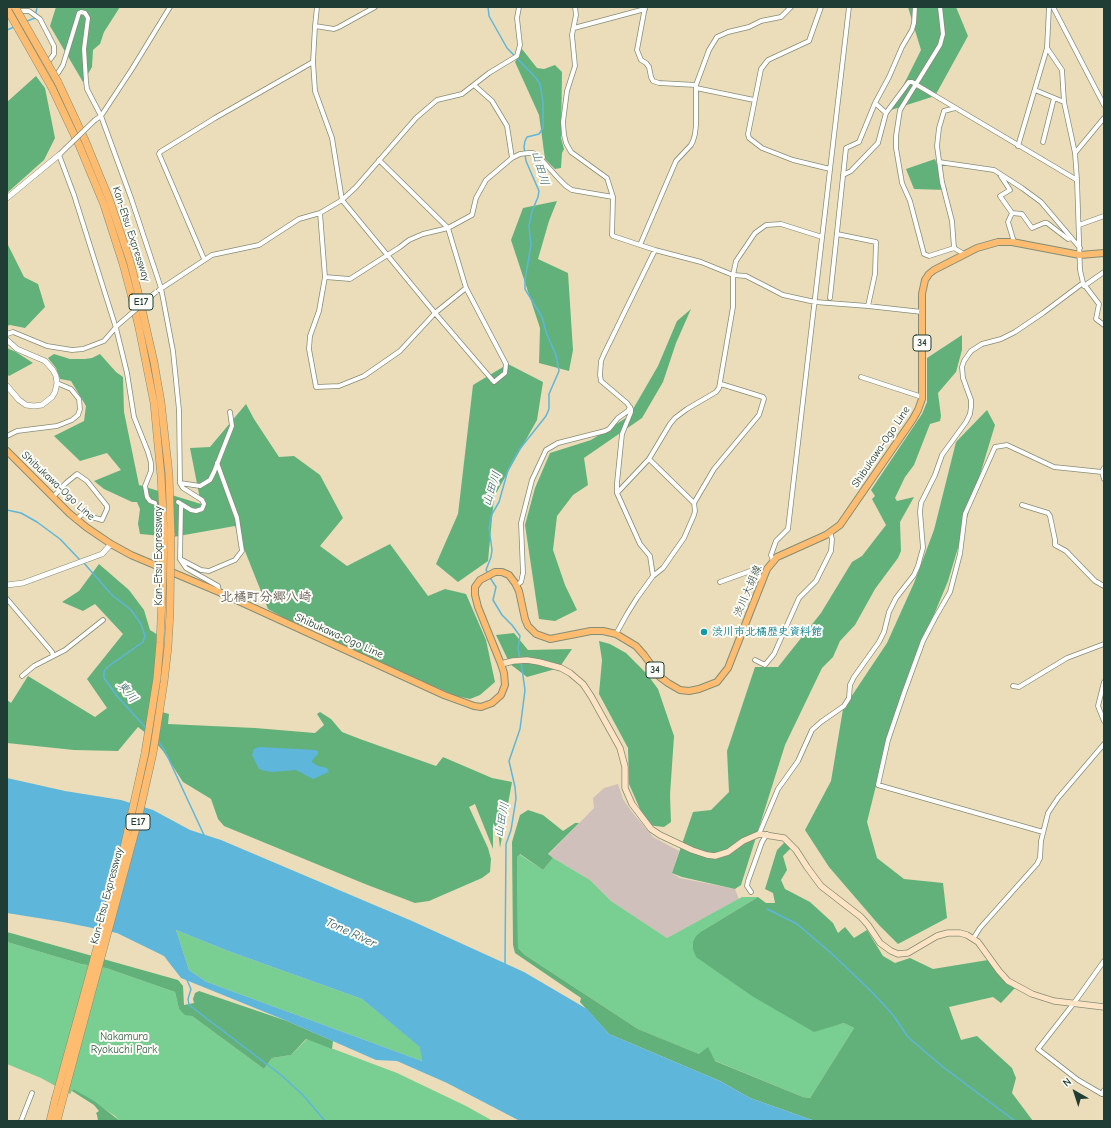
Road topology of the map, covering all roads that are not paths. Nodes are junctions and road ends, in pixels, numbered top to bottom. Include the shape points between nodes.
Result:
1 (15, 7) edge
2 (170, 7) edge
3 (317, 7) edge
4 (375, 7) edge
5 (519, 7) edge
6 (575, 7) edge
7 (792, 7) edge
8 (821, 7) edge
9 (849, 7) edge
10 (915, 7) edge
11 (940, 7) edge
12 (1049, 7) edge
13 (1053, 7) edge
14 (7, 8) edge
15 (645, 8) edge
16 (7, 17) edge
17 (315, 26) junction
18 (574, 28) junction
19 (1047, 48) junction
20 (313, 62) junction
21 (916, 83) junction
22 (474, 85) junction
23 (696, 87) junction
24 (1035, 90) junction
25 (1054, 98) junction
26 (754, 100) junction
27 (1064, 102) junction
28 (876, 103) junction
29 (1104, 105) edge
30 (955, 108) junction
31 (886, 113) junction
32 (100, 116) junction
33 (1104, 118) edge
34 (1043, 142) dead end
35 (1018, 146) junction
36 (1074, 153) junction
37 (59, 155) junction
38 (512, 158) junction
39 (379, 160) junction
40 (939, 162) junction
41 (830, 169) junction
42 (998, 173) junction
43 (843, 175) junction
44 (1077, 180) junction
45 (613, 197) junction
46 (7, 198) edge
47 (342, 200) junction
48 (320, 213) junction
49 (1012, 213) junction
50 (1104, 216) edge
51 (1079, 225) junction
52 (448, 228) junction
53 (837, 234) junction
54 (822, 237) junction
55 (1071, 238) junction
56 (1014, 242) junction
57 (640, 245) junction
58 (954, 248) junction
59 (1080, 248) junction
60 (656, 250) junction
61 (1104, 253) edge
62 (964, 254) junction
63 (388, 255) junction
64 (1080, 255) junction
65 (204, 259) junction
66 (1104, 272) edge
67 (733, 275) junction
68 (325, 277) junction
69 (1083, 285) junction
70 (161, 288) junction
71 (466, 288) junction
72 (830, 298) dead end
73 (815, 302) junction
74 (868, 306) junction
75 (435, 312) junction
76 (922, 312) junction
77 (1104, 325) edge
78 (117, 326) junction
79 (7, 334) edge
80 (7, 340) edge
81 (861, 376) dead end
82 (57, 383) junction
83 (721, 384) junction
84 (7, 386) edge
85 (922, 397) junction
86 (630, 407) junction
87 (230, 412) dead end
88 (7, 436) edge
89 (7, 451) edge
90 (649, 460) junction
91 (217, 463) junction
92 (1103, 470) edge
93 (1104, 479) edge
94 (180, 483) junction
95 (617, 493) junction
96 (53, 498) junction
97 (155, 503) dead end
98 (694, 503) junction
99 (1022, 505) dead end
100 (76, 520) junction
101 (830, 532) junction
102 (167, 534) junction
103 (111, 544) junction
104 (782, 555) joint
105 (180, 559) junction
106 (773, 561) junction
107 (653, 576) junction
108 (762, 579) junction
109 (720, 582) dead end
110 (7, 585) edge
111 (517, 585) junction
112 (1104, 586) edge
113 (219, 592) junction
114 (7, 599) edge
115 (103, 620) dead end
116 (616, 634) junction
117 (1104, 644) edge
118 (53, 656) junction
119 (755, 660) dead end
120 (501, 664) junction
121 (22, 676) dead end
122 (1104, 682) edge
123 (1013, 686) dead end
124 (1104, 720) edge
125 (1104, 744) edge
126 (1043, 832) junction
127 (759, 834) junction
128 (767, 834) junction
129 (751, 892) dead end
130 (973, 939) junction
131 (1104, 961) edge
132 (1074, 1003) junction
133 (1104, 1007) edge
134 (1104, 1090) edge
135 (32, 1093) dead end
136 (58, 1101) junction
137 (21, 1121) edge
138 (50, 1121) edge
139 (57, 1121) edge

1 - 102 highway, Kan-Etsu Expressway / E17, bridge via 58,82 82,134 110,201 130,262 147,326 161,402 168,474
2 - 32 street
3 - 17 street
4 - 17 street via 334,29
5 - 22 street via 517,18 520,45 516,56
6 - 18 street
7 - 23 street via 781,17 761,21 717,37 709,50
8 - 26 street via 809,41 764,63
9 - 41 street
10 - 28 street via 912,30
11 - 21 street via 943,34 940,45
12 - 19 street
13 - 29 street
14 - 102 highway, Kan-Etsu Expressway / E17, bridge via 52,88 79,145 116,242 141,335 154,403
15 - 18 street
15 - 23 street via 637,50 641,60 649,67 653,81
16 - 32 street via 12,13 29,11 40,19 54,46 54,54 45,66 49,75 58,73 63,65 79,13 88,16 84,48 86,81
17 - 20 street
18 - 45 street via 572,35 575,66 567,91 563,122 564,139 570,152 607,178
19 - 24 street
19 - 27 street via 1062,70
20 - 47 street via 315,91 332,138
20 - 65 street via 160,152
21 - 30 street
21 - 31 street via 909,82
21 - 58 street via 900,110 898,122 896,148 902,183 910,201 924,254 929,256
22 - 38 street via 492,102 507,126
22 - 39 street via 462,94 437,100 416,118
23 - 26 street
23 - 57 street via 696,125 693,141 676,161
24 - 25 street
24 - 35 street
25 - 27 street
25 - 34 street
26 - 41 street via 749,138 762,148 793,160
27 - 36 street
28 - 31 street
28 - 43 street via 859,142 846,148
30 - 35 street
30 - 40 street via 944,112 942,117 937,146
31 - 43 street via 878,143 851,171
32 - 37 street, bridge
32 - 70 street
33 - 36 street
35 - 44 street
36 - 44 street
37 - 46 street
37 - 78 street
38 - 45 street via 520,154 533,153 572,190
38 - 52 street via 486,180 476,198 472,215
39 - 47 street
39 - 52 street
40 - 42 street via 994,170
40 - 58 street via 952,221
41 - 54 street
42 - 49 street via 1010,190 1000,196
42 - 55 street via 1041,202
43 - 53 street
44 - 51 street
45 - 57 street via 612,235
47 - 48 street
47 - 63 street
48 - 65 street via 299,219 259,245
48 - 68 street
49 - 55 street via 1022,214 1032,228 1048,223 1068,239
49 - 56 street via 1008,222
50 - 51 street
51 - 59 street
52 - 63 street via 409,240
52 - 71 street
53 - 72 street
53 - 74 street via 876,242 875,274
54 - 67 street via 781,224 766,225 755,233 736,261
54 - 73 street
55 - 59 street
56 - 62 main road, Shibukawa-Ogo Line / 34 via 988,244
56 - 64 main road, Shibukawa-Ogo Line / 34
57 - 60 street
58 - 62 street
59 - 64 street
60 - 67 street via 701,262
60 - 86 street via 604,354 600,368 601,381
61 - 64 main road, Shibukawa-Ogo Line / 34
62 - 76 main road, Shibukawa-Ogo Line / 34 via 934,270 925,280
63 - 68 street via 350,279
63 - 75 street
64 - 69 street
65 - 70 street
66 - 69 street
67 - 73 street via 751,278 783,294
67 - 83 street via 734,307
68 - 75 street via 319,311 310,336 309,349 316,387 339,386 364,376 400,351
69 - 77 street via 1099,304 1096,320
69 - 127 street via 1015,332 982,344 971,351 964,361 963,378 970,400 970,414 942,455 921,503 923,548 918,566 896,598 879,642 854,677 850,685 849,698 844,706 812,730 798,761 778,789
70 - 78 street, bridge
70 - 94 street via 173,351 179,410
71 - 75 street
71 - 75 street via 506,364 505,373 494,382
73 - 74 street
73 - 106 street via 788,529 776,541 771,555
74 - 76 street
76 - 85 main road, Shibukawa-Ogo Line / 34
78 - 79 street via 104,341 83,350 47,346 13,332
78 - 97 street via 134,417 151,463 146,486 147,497 150,502
80 - 82 street via 17,349 45,361 53,370
81 - 85 street
82 - 84 street via 52,397 42,405 34,406 23,402
82 - 88 street via 71,389 79,399 78,415 57,426 16,431
83 - 90 street via 716,392 675,418
83 - 98 street via 764,399 759,414 714,469
85 - 101 main road, Shibukawa-Ogo Line / 34 via 908,428 840,525
86 - 95 street via 631,412 622,434
86 - 111 street via 609,429 558,443 544,454 532,480 521,523 523,573 521,582
87 - 91 street via 232,426
89 - 96 main road, Shibukawa-Ogo Line
90 - 95 street
90 - 98 street
91 - 94 street via 210,480 200,486
91 - 105 street via 237,518 242,551 235,560 209,571 201,570
92 - 93 street
92 - 126 street via 1054,467 1007,445 995,447 964,514 960,554 950,592 934,618 904,693 888,740 878,785
94 - 105 street via 204,504 202,509 196,511 180,503
95 - 107 street via 640,544 650,556
96 - 100 main road, Shibukawa-Ogo Line
96 - 100 street via 77,474 88,481 107,509 102,520 82,514
98 - 107 street via 694,515 684,538 663,568
99 - 112 street via 1048,513 1055,545 1066,551 1095,581
100 - 103 main road, Shibukawa-Ogo Line
101 - 104 main road, Shibukawa-Ogo Line / 34
101 - 119 street via 831,551 816,581 799,598 774,654 765,665
102 - 136 highway, Kan-Etsu Expressway / E17, bridge via 157,678 145,753 119,868
103 - 110 street via 102,554 87,560 23,583
103 - 113 main road, Shibukawa-Ogo Line
104 - 106 main road, 渋川大胡線 / 34
105 - 113 street via 186,568 218,586
106 - 108 main road, 渋川大胡線 / 34
107 - 116 street
108 - 109 street via 753,570
108 - 116 main road, 渋川大胡線 / 34 via 728,668 718,682 710,686 688,690 674,687 660,677 636,646
111 - 116 main road, 渋川大胡線 / 34 via 528,626 540,636 550,639 591,631
111 - 120 main road, Shibukawa-Ogo Line via 509,575 495,572 480,580 475,587 478,607
113 - 120 main road, Shibukawa-Ogo Line via 444,695 474,706 486,706 501,695 505,685
114 - 118 street
115 - 118 street via 65,650
117 - 123 street via 1067,658 1019,686
118 - 121 street
120 - 127 main road via 528,660 539,662 561,668 583,684 620,748 625,767 625,788 632,804 651,829 660,835 707,855 723,854
122 - 124 street via 1098,706
125 - 126 street via 1058,798 1048,813
126 - 130 street via 1037,864
127 - 128 main road
128 - 129 street via 748,881 747,886
128 - 130 main road via 784,838 791,844 821,886 861,917 880,943 898,954 908,953 932,938 948,933 960,933
130 - 132 main road via 982,946 1008,981 1054,1001
131 - 132 street
132 - 133 main road
132 - 134 street via 1038,1049 1078,1080 1102,1094
135 - 137 street
136 - 138 highway, Kan-Etsu Expressway / E17
136 - 139 highway, Kan-Etsu Expressway / E17

